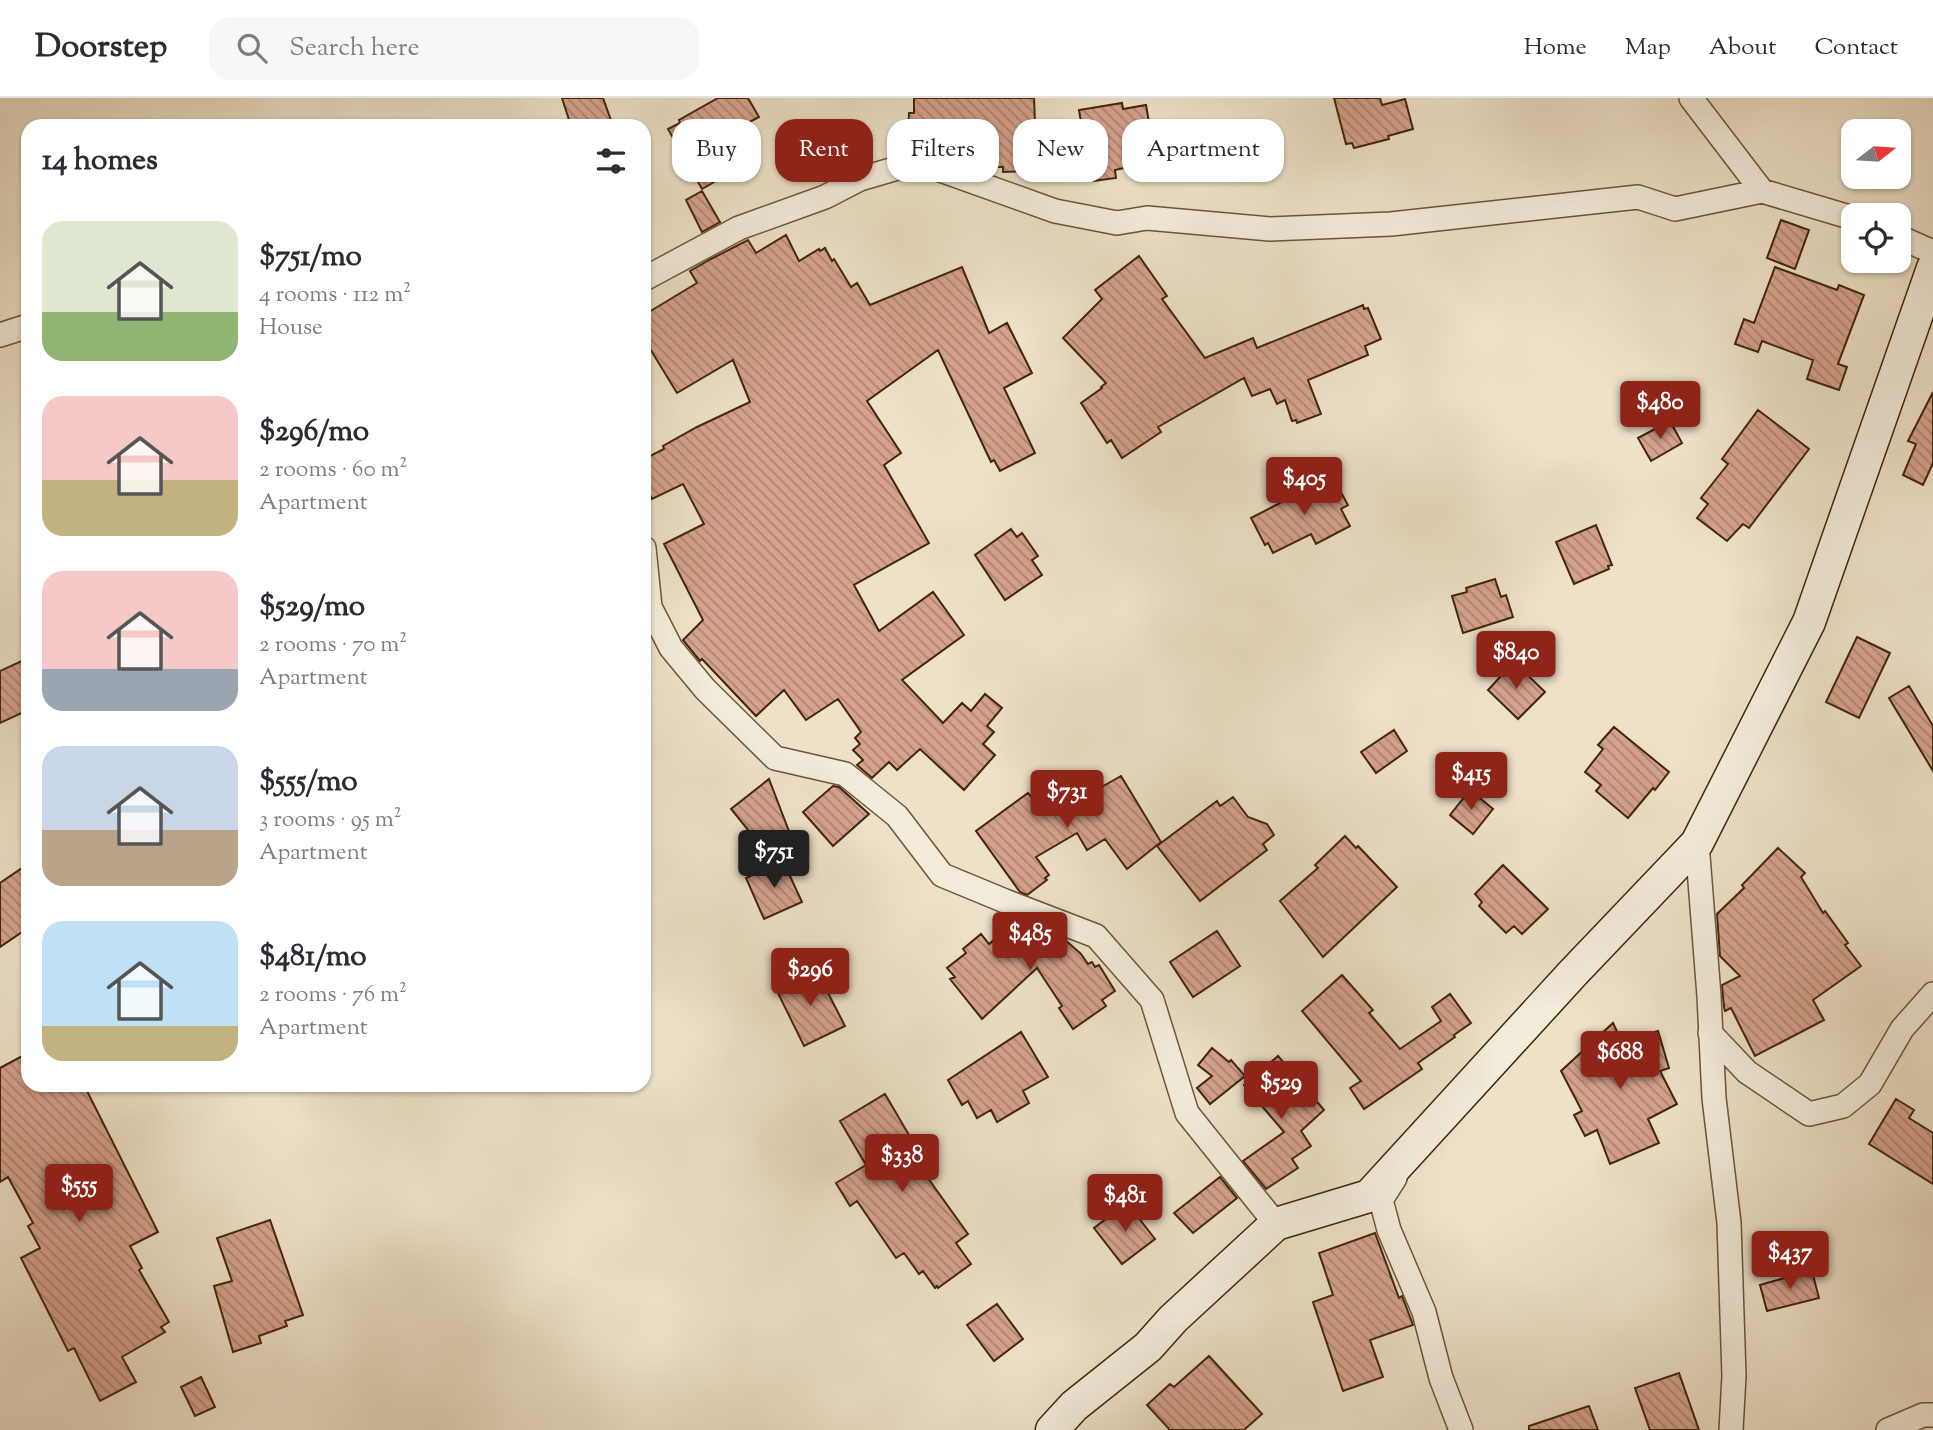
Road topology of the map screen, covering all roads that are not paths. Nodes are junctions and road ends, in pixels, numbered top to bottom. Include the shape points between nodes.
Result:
1 (1691, 98) edge
2 (1762, 191) junction
3 (1841, 214) edge
4 (1911, 243) edge
5 (1933, 253) edge
6 (1933, 268) edge
7 (651, 275) edge
8 (21, 328) edge
9 (0, 335) edge
10 (651, 609) edge
11 (1697, 843) junction
12 (1933, 995) edge
13 (1710, 1033) junction
14 (1409, 1154) junction
15 (1276, 1224) junction
16 (1933, 1415) edge
17 (1737, 1428) edge
18 (1052, 1430) edge
19 (1461, 1430) edge
20 (1888, 1430) edge

1 - 2 street
2 - 3 street
2 - 7 street via 1675,209 1638,197 1391,224 1270,229 1147,218 1117,223 1055,211 918,162 860,179 825,197 739,228
4 - 5 street
6 - 11 main road via 1809,622
8 - 9 street
10 - 15 street via 671,648 705,689 775,758 845,774 897,816 942,874 1096,936 1152,1000 1187,1114
11 - 13 street
11 - 14 main road
12 - 13 street via 1902,1029 1870,1084 1843,1106 1809,1114 1746,1072
13 - 17 street via 1730,1223
14 - 15 main road via 1369,1196
14 - 19 street via 1381,1200 1424,1311 1441,1378
15 - 18 main road via 1173,1318 1148,1347 1074,1406
16 - 20 street

